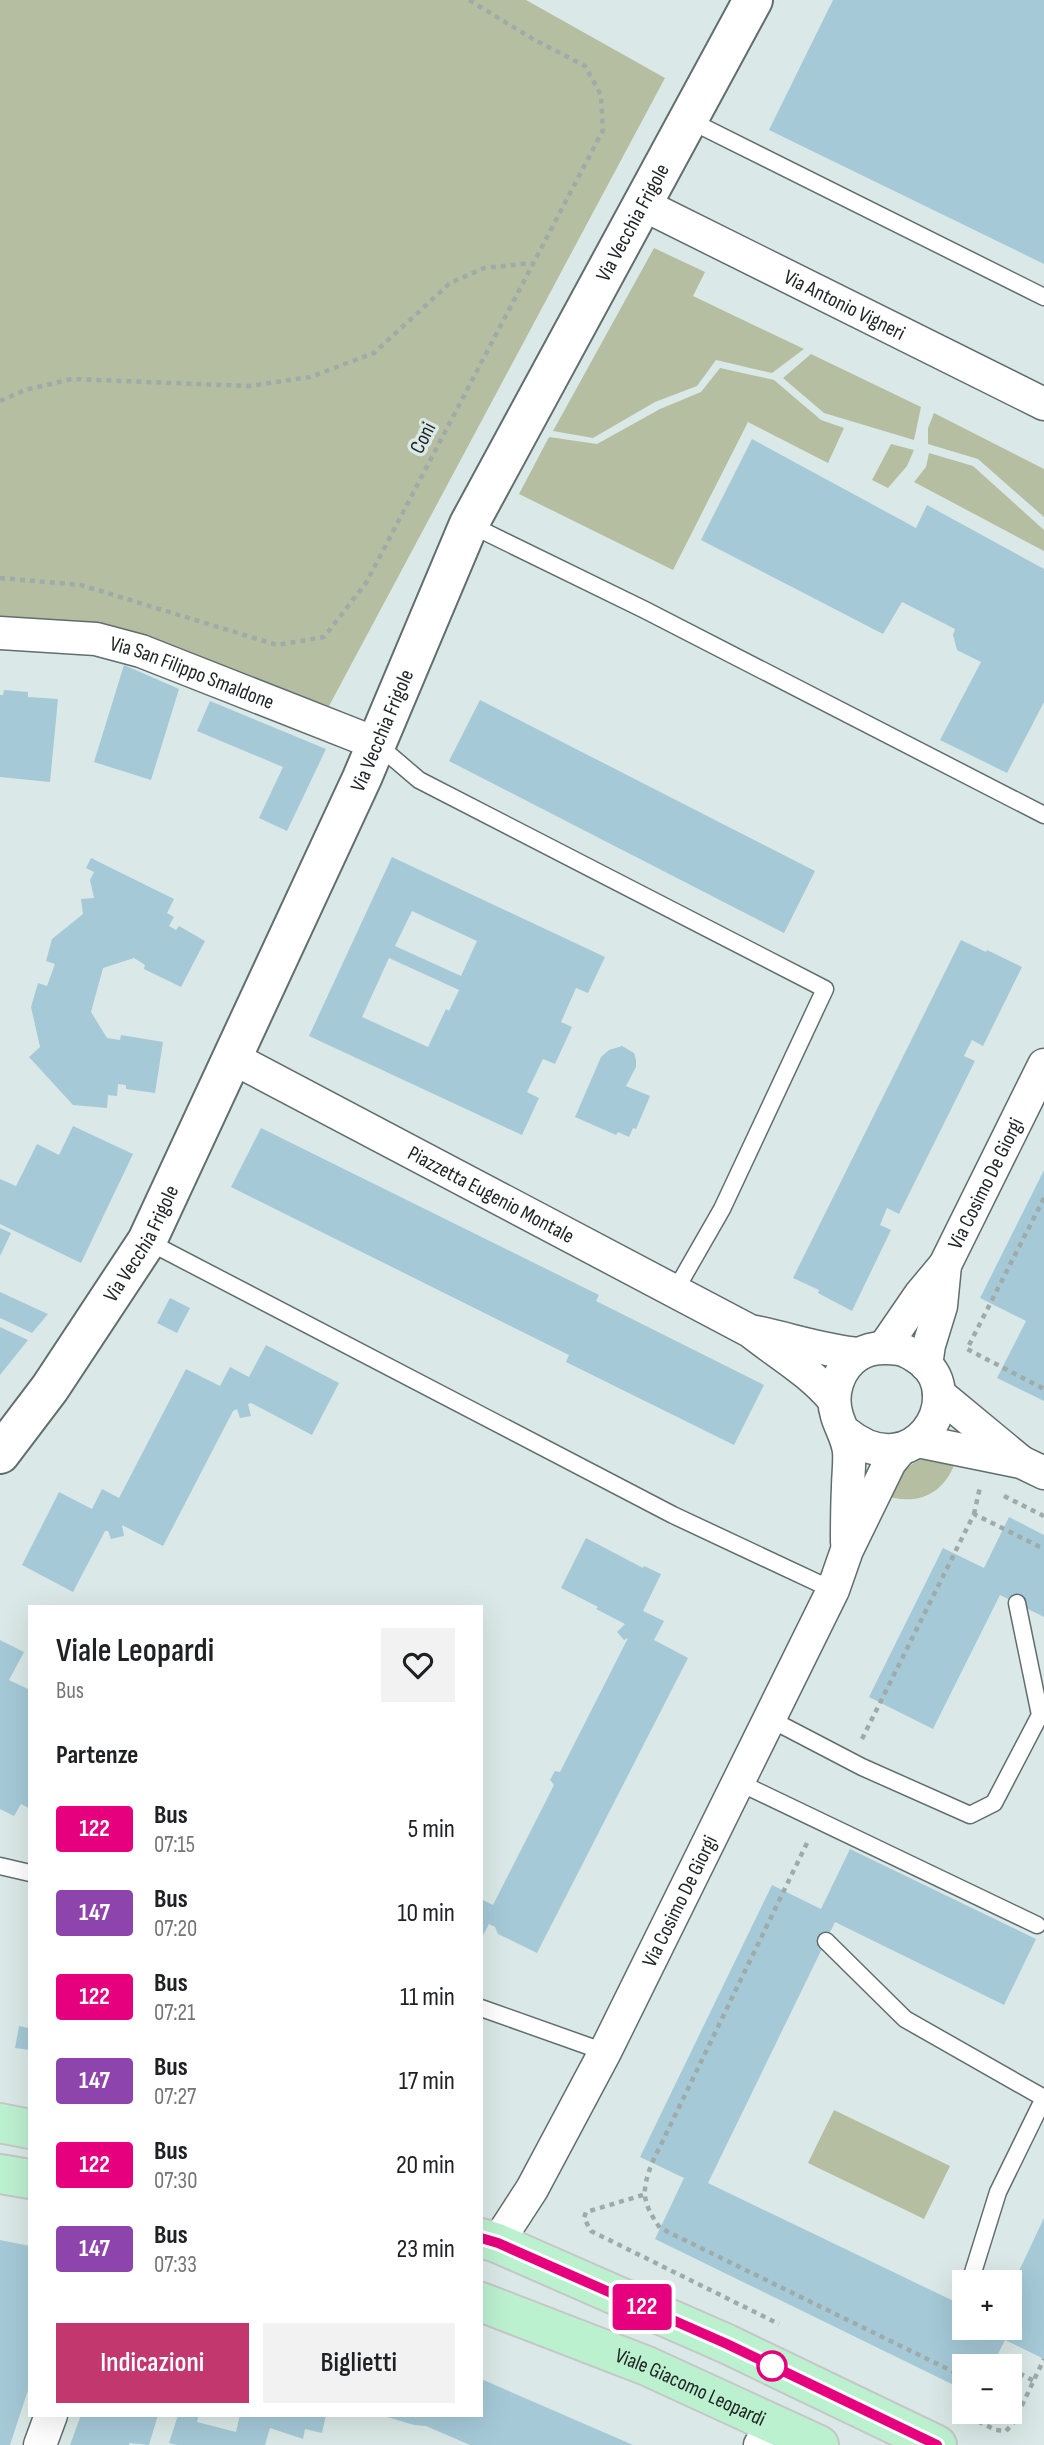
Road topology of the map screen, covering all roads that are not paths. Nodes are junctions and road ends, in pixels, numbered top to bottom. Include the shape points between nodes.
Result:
1 (753, 0) edge
2 (689, 120) junction
3 (644, 205) junction
4 (1044, 297) edge
5 (1044, 404) edge
6 (469, 524) junction
7 (0, 633) edge
8 (375, 743) junction
9 (1044, 815) edge
10 (233, 1058) junction
11 (1044, 1065) edge
12 (147, 1241) junction
13 (945, 1265) junction
14 (676, 1292) junction
15 (750, 1331) junction
16 (872, 1350) junction
17 (926, 1365) junction
18 (939, 1394) junction
19 (834, 1400) junction
20 (846, 1433) junction
21 (909, 1445) junction
22 (0, 1454) edge
23 (1033, 1468) edge
24 (847, 1550) junction
25 (833, 1590) junction
26 (1017, 1603) dead end
27 (1042, 1716) edge
28 (770, 1719) junction
29 (738, 1782) junction
30 (0, 1866) edge
31 (28, 1873) edge
32 (1037, 1925) dead end
33 (826, 1941) dead end
34 (483, 2009) edge
35 (605, 2052) junction
36 (1044, 2098) edge
37 (0, 2123) edge
38 (28, 2129) edge
39 (0, 2174) edge
40 (28, 2179) edge
41 (489, 2240) edge
42 (974, 2270) edge
43 (483, 2303) edge
44 (50, 2417) edge
45 (767, 2434) edge
46 (40, 2445) edge
47 (819, 2445) edge
48 (937, 2445) edge

1 - 2 street, Via Vecchia Frigole
2 - 3 street, Via Vecchia Frigole
2 - 4 lane
3 - 5 street, Via Antonio Vigneri
3 - 6 street, Via Vecchia Frigole
6 - 8 street, Via Vecchia Frigole
6 - 9 lane
7 - 8 street, Via San Filippo Smaldone via 96,639 141,651
8 - 10 street, Via Vecchia Frigole
8 - 14 lane via 419,780 825,989 722,1209
10 - 12 street, Via Vecchia Frigole
10 - 14 street, Piazzetta Eugenio Montale
11 - 13 street, Via Cosimo De Giorgi
12 - 22 street, Via Vecchia Frigole via 50,1388
12 - 25 lane via 660,1508
13 - 16 street, Via Cosimo De Giorgi
13 - 17 street, Via Cosimo De Giorgi via 941,1306
14 - 15 street, Piazzetta Eugenio Montale
15 - 16 street, Piazzetta Eugenio Montale via 833,1352
15 - 19 street, Piazzetta Eugenio Montale via 817,1380
16 - 17 street via 908,1351
16 - 19 street, Via Cosimo De Giorgi via 846,1366
17 - 18 street
18 - 21 street, Via Cosimo De Giorgi via 930,1428
18 - 23 street
19 - 20 street, Via Cosimo De Giorgi
20 - 21 street via 861,1445 880,1451
20 - 24 street, Via Cosimo De Giorgi
21 - 23 street
21 - 24 street, Via Cosimo De Giorgi via 890,1462
24 - 25 street, Via Cosimo De Giorgi
25 - 28 street, Via Cosimo De Giorgi
26 - 27 lane
27 - 28 lane via 994,1803 970,1815
28 - 29 street, Via Cosimo De Giorgi
29 - 32 lane
29 - 35 street, Via Cosimo De Giorgi
30 - 31 lane
33 - 36 lane via 905,2020
34 - 35 lane
35 - 41 street, Via Cosimo De Giorgi via 532,2189
36 - 42 lane via 998,2192
37 - 38 main road
39 - 40 main road
41 - 48 main road via 727,2344
43 - 45 main road, Viale Giacomo Leopardi via 647,2366
44 - 46 street
45 - 47 main road, Viale Giacomo Leopardi

